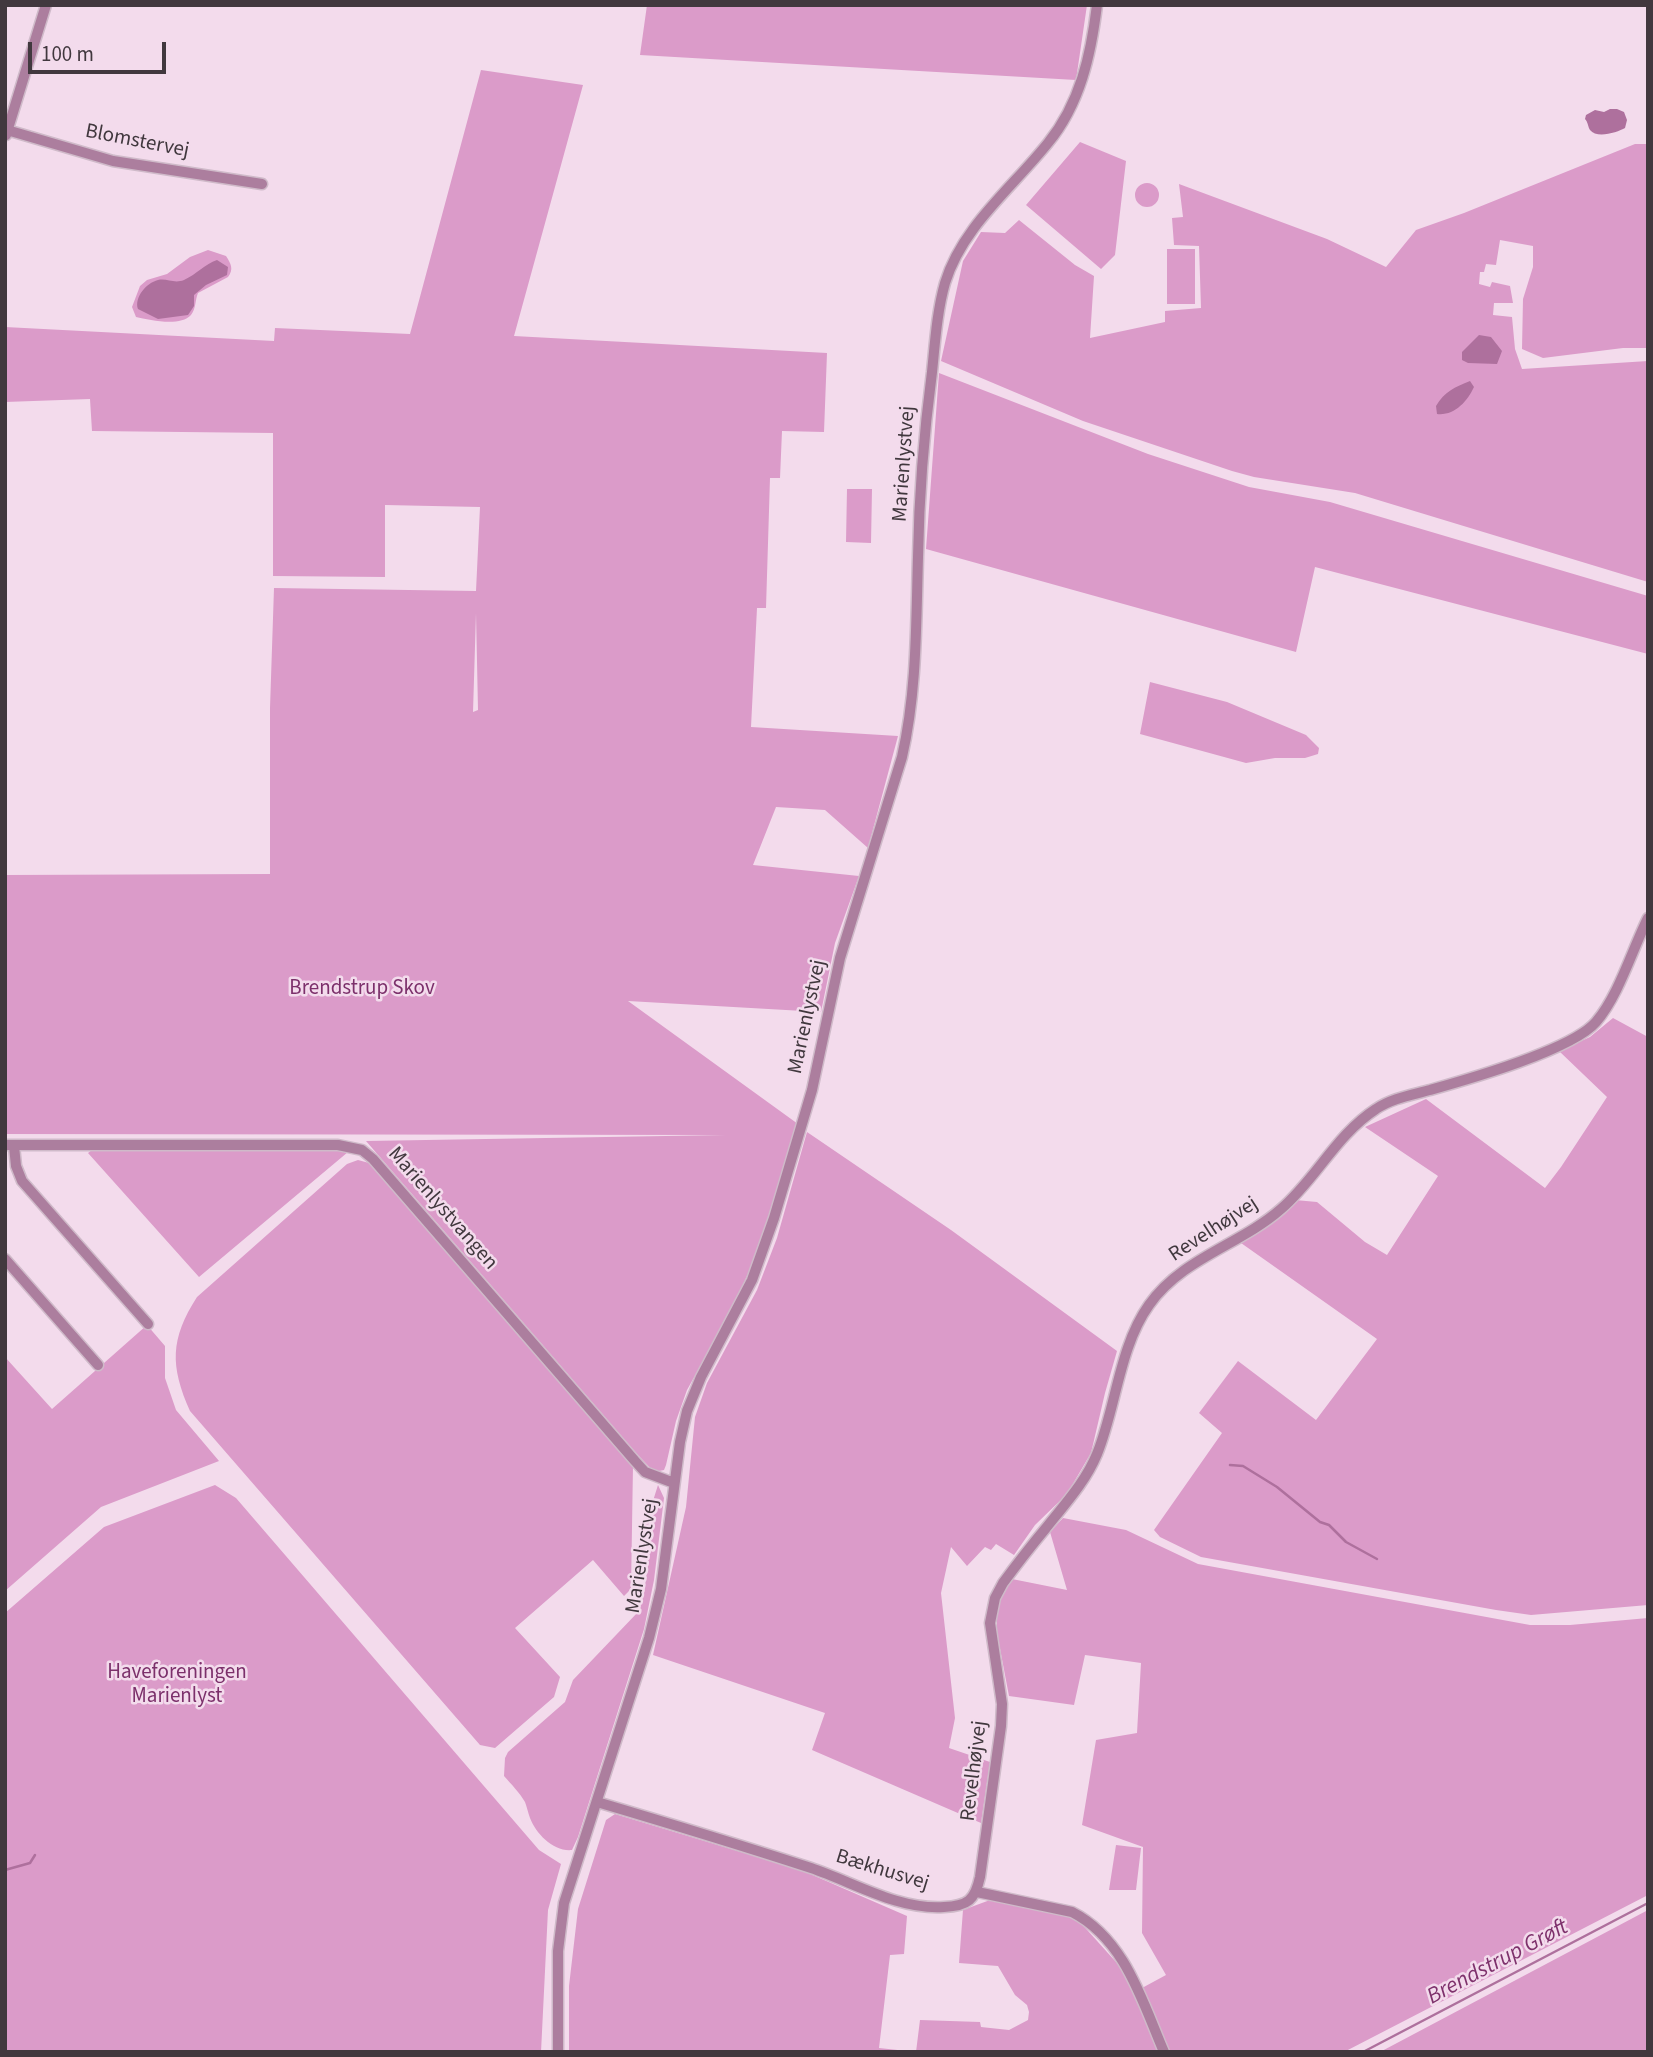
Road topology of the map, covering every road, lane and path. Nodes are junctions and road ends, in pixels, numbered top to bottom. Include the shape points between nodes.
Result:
1 (46, 5) edge
2 (1097, 5) edge
3 (6, 133) edge
4 (262, 184) dead end
5 (1648, 918) edge
6 (10, 1146) edge
7 (5, 1259) edge
8 (148, 1324) dead end
9 (98, 1365) dead end
10 (674, 1483) junction
11 (597, 1802) junction
12 (977, 1892) junction
13 (558, 2052) edge
14 (1164, 2052) edge

1 - 3 street, Blomstervej
2 - 10 street, Marienlystvej via 1081,85 1061,124 970,234 944,286 921,490 917,646 909,728 840,958 812,1090 774,1218 752,1280 687,1411
3 - 4 street, Blomstervej via 113,161
5 - 12 street, Revelhøjvej via 1605,1009 1585,1032 1558,1047 1376,1109 1343,1137 1279,1211 1190,1266 1148,1307 1126,1356 1090,1468 995,1598 990,1623 1002,1704
6 - 8 street, Marienlystvangen via 22,1181
6 - 10 street, Marienlystvangen via 338,1145 362,1150 645,1472
7 - 9 street
10 - 11 street, Marienlystvej via 660,1589
11 - 12 street, Bækhusvej via 815,1870 904,1903 949,1907 970,1900
11 - 13 street, Marienlystvej via 569,1881 560,1928
12 - 14 street via 1085,1918 1128,1968

